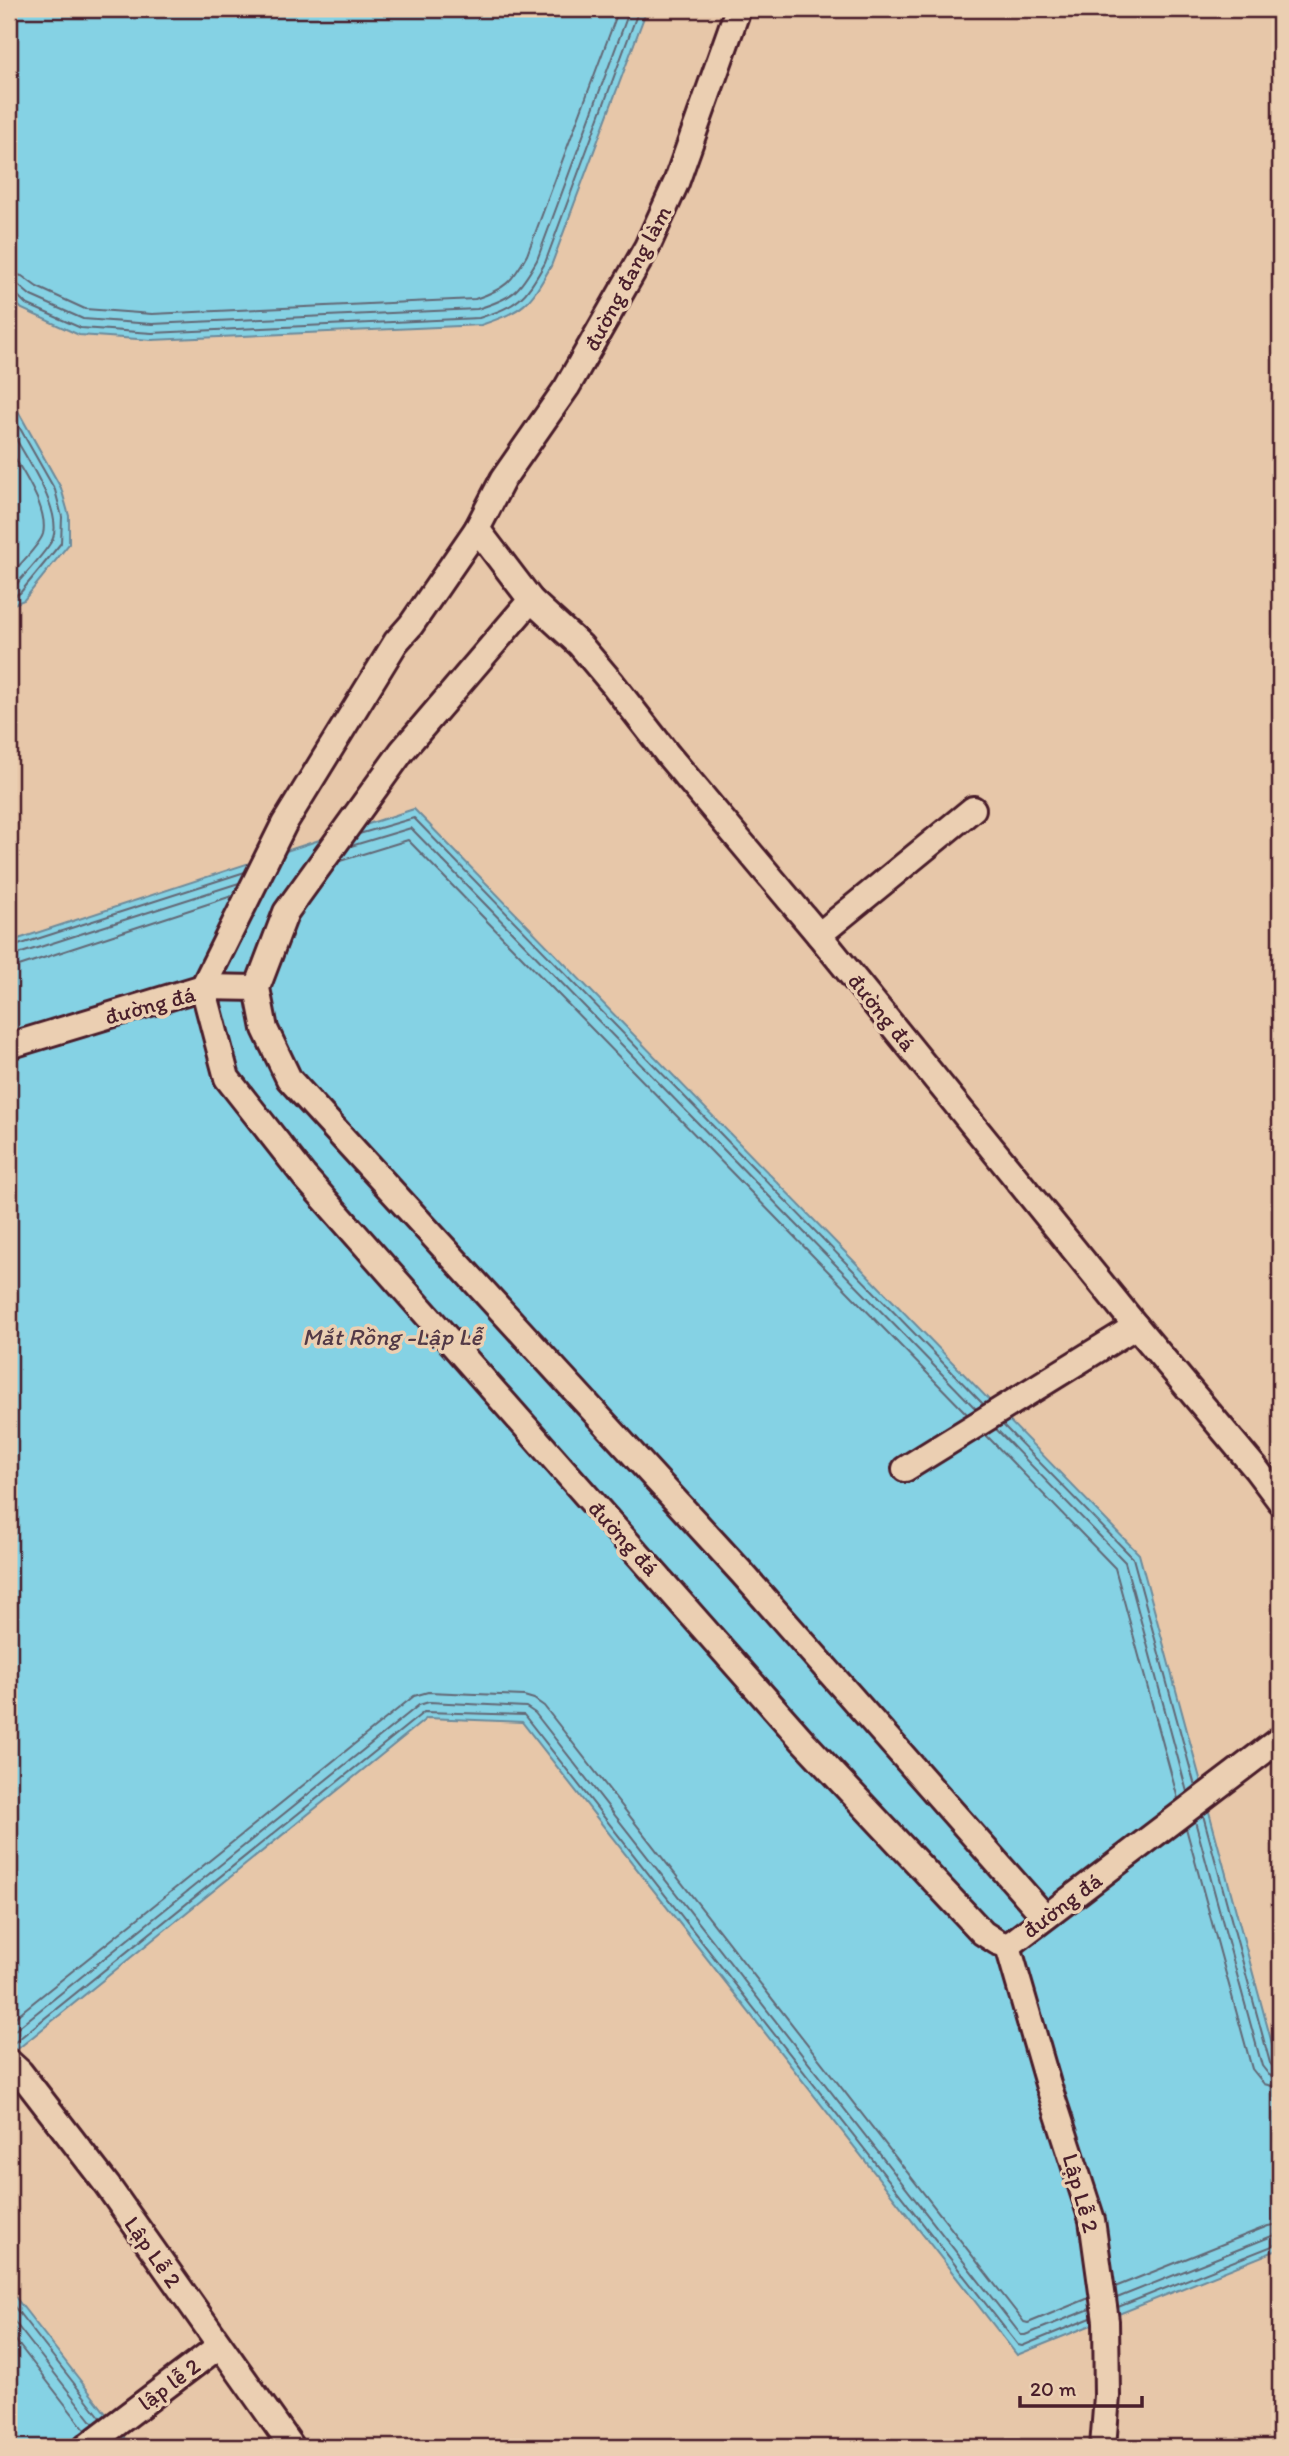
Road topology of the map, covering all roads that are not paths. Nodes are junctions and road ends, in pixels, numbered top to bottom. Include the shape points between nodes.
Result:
1 (738, 9) edge
2 (477, 529) junction
3 (531, 600) junction
4 (974, 808) dead end
5 (819, 935) junction
6 (203, 987) junction
7 (257, 988) junction
8 (9, 1046) edge
9 (1136, 1326) junction
10 (905, 1469) dead end
11 (1280, 1502) edge
12 (1280, 1738) edge
13 (1045, 1917) junction
14 (1009, 1946) junction
15 (9, 2062) edge
16 (219, 2346) junction
17 (86, 2447) edge
18 (292, 2447) edge
19 (1103, 2447) edge

1 - 2 lane, đường đang làm via 676,183 647,247 567,387 503,480
2 - 3 lane, đường đá
2 - 6 lane, đường đang làm via 396,642 284,824
3 - 5 lane, đường đá via 580,645
3 - 7 lane via 401,751 332,846 286,912
4 - 5 lane
5 - 9 lane, đường đá
6 - 7 lane
6 - 8 lane, đường đá
6 - 14 lane, đường đá via 228,1078 304,1176 803,1741 983,1933
7 - 13 lane via 265,1029 289,1079 742,1573
9 - 10 lane
9 - 11 lane, đường đá
12 - 13 lane, đường đá
13 - 14 lane, đường đá
14 - 19 lane, Lập Lễ 2 via 1092,2220 1106,2321
15 - 16 lane, Lập Lễ 2 via 107,2185
16 - 17 lane, lập lễ 2
16 - 18 lane, Lập Lễ 2

